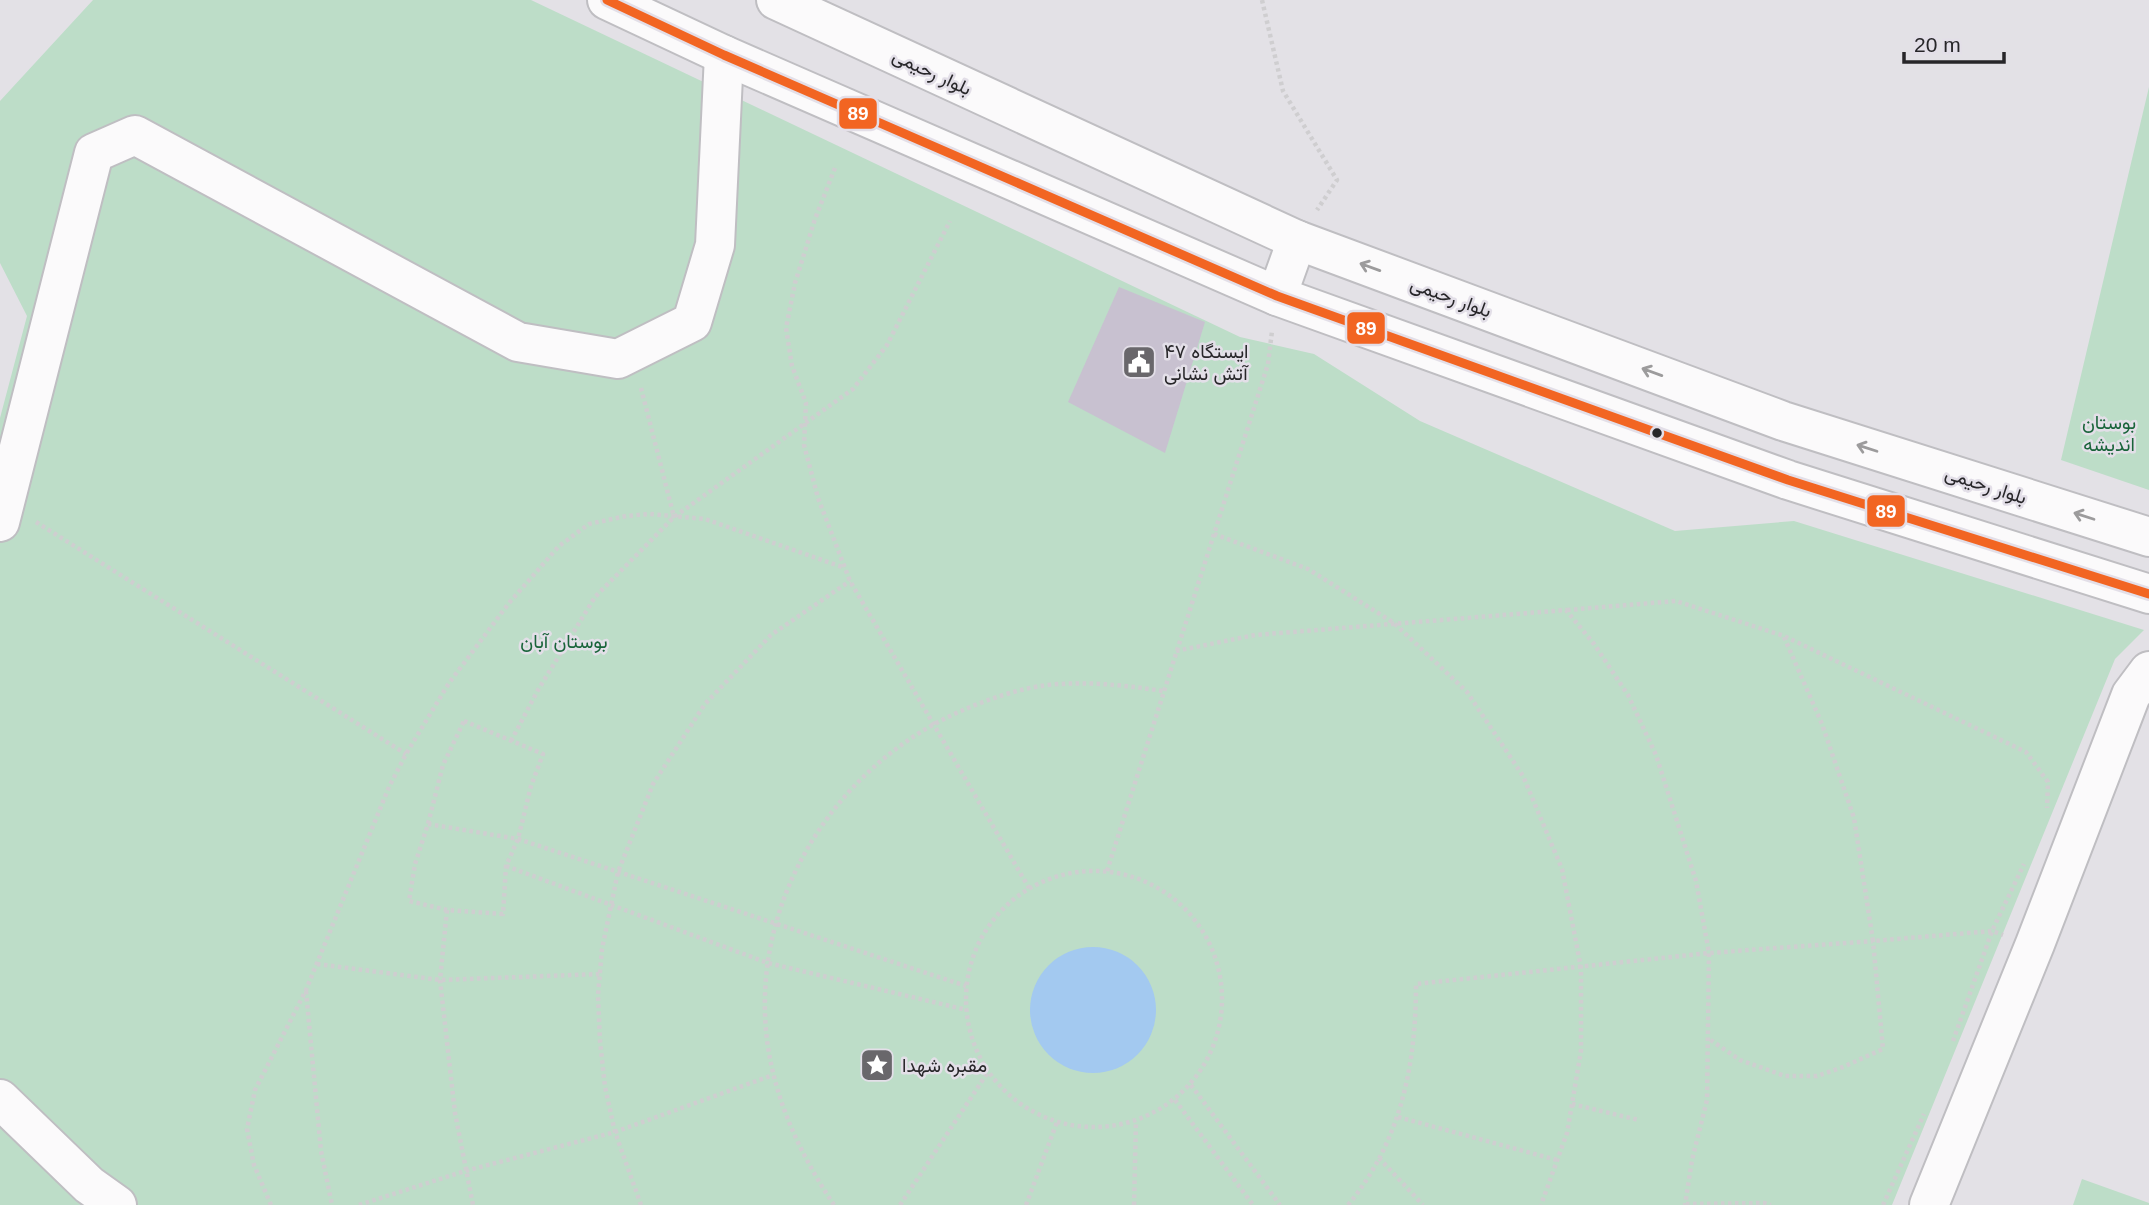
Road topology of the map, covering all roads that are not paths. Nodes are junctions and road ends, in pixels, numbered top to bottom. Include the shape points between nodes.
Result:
1 (607, 0) edge
2 (776, 0) edge
3 (724, 55) junction
4 (1297, 240) junction
5 (1277, 296) junction
6 (3, 511) edge
7 (2149, 537) edge
8 (2149, 594) edge
9 (2149, 671) edge
10 (0, 1099) edge
11 (117, 1205) edge
12 (1929, 1205) edge

1 - 3 main road
2 - 4 main road, بلوار رحیمی
3 - 5 main road
3 - 6 main road via 715,245 692,322 618,359 518,342 135,135 94,153
4 - 5 main road
7 -> 4 main road, بلوار رحیمی via 1783,421
5 - 8 main road via 1788,480
9 - 12 main road via 2131,695
10 - 11 main road via 89,1185

